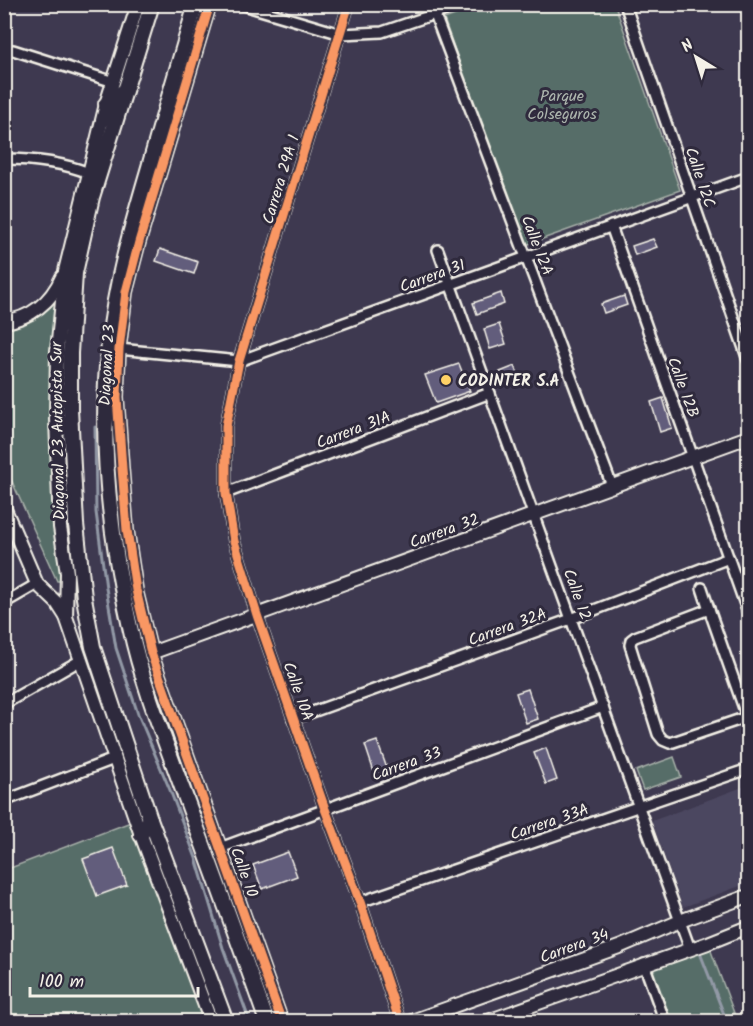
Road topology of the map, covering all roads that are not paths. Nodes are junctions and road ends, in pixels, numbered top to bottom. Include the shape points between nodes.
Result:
1 (138, 4) edge
2 (152, 4) edge
3 (196, 4) edge
4 (210, 4) edge
5 (240, 4) edge
6 (349, 4) edge
7 (464, 4) edge
8 (625, 4) edge
9 (435, 15) junction
10 (341, 34) junction
11 (4, 50) edge
12 (119, 87) junction
13 (106, 104) junction
14 (114, 123) junction
15 (4, 159) edge
16 (88, 173) junction
17 (748, 177) edge
18 (692, 197) junction
19 (611, 226) junction
20 (438, 250) dead end
21 (526, 257) junction
22 (65, 271) junction
23 (450, 284) junction
24 (4, 322) edge
25 (119, 349) junction
26 (748, 360) edge
27 (239, 361) junction
28 (490, 393) junction
29 (63, 409) junction
30 (748, 437) edge
31 (693, 457) junction
32 (612, 486) junction
33 (226, 493) junction
34 (4, 507) edge
35 (533, 515) junction
36 (729, 558) junction
37 (37, 584) junction
38 (702, 588) dead end
39 (4, 603) edge
40 (709, 609) junction
41 (748, 613) edge
42 (256, 615) junction
43 (66, 617) junction
44 (571, 619) junction
45 (151, 653) junction
46 (81, 660) junction
47 (4, 704) edge
48 (603, 707) junction
49 (748, 717) edge
50 (293, 719) junction
51 (179, 732) joint
52 (114, 759) junction
53 (748, 770) edge
54 (4, 801) edge
55 (638, 807) junction
56 (325, 809) junction
57 (150, 819) junction
58 (142, 837) junction
59 (160, 844) junction
60 (220, 848) junction
61 (748, 896) edge
62 (360, 902) junction
63 (680, 921) junction
64 (748, 927) edge
65 (690, 949) junction
66 (644, 964) junction
67 (211, 1022) edge
68 (226, 1022) edge
69 (267, 1022) edge
70 (282, 1022) edge
71 (400, 1022) edge
72 (409, 1022) edge
73 (484, 1022) edge
74 (665, 1022) edge

1 - 12 street
2 - 12 main road, Diagonal 23 Autopista Sur
3 - 69 main road, Calle 10 via 116,295 106,382 111,525 130,629 163,734
4 - 25 street, Diagonal 23 via 136,252
5 - 10 street
6 - 10 street, Carrera 29A 1
7 - 9 street
8 - 18 street, Calle 12C
9 - 10 street via 382,32
9 - 21 street, Calle 12A
10 - 27 street, Carrera 29A 1
11 - 12 street
12 - 13 main road
12 - 14 main road, Diagonal 23 Autopista Sur
13 - 14 main road
13 - 16 street
14 - 29 main road, Diagonal 23 Autopista Sur via 75,273
15 - 16 street via 52,162
16 - 22 street
17 - 18 street, Carrera 31
18 - 19 street, Carrera 31
18 - 26 street, Calle 12C
19 - 21 street, Carrera 31
19 - 31 street, Calle 12B
20 - 23 street, Calle 12
21 - 23 street, Carrera 31
21 - 32 street, Calle 12A
22 - 24 street via 46,302 24,317
22 - 29 street via 57,351
23 - 27 street, Carrera 31
23 - 28 street, Calle 12
25 - 27 street, Carrera 31
25 - 45 street, Diagonal 23 via 117,397 127,530
27 - 33 street, Calle 10A via 226,426
28 - 33 street, Carrera 31A
28 - 35 street, Calle 12
29 - 43 street via 60,527 67,573
29 - 57 main road, Diagonal 23 Autopista Sur via 93,647
30 - 31 street, Carrera 32
31 - 32 street, Carrera 32
31 - 36 street, Calle 12B
32 - 35 street, Carrera 32
33 - 42 street, Calle 10A via 234,541
34 - 37 street
35 - 42 street, Carrera 32
35 - 44 street, Calle 12
36 - 41 street, Calle 12B
36 - 44 street, Carrera 32A
37 - 39 street
37 - 43 street
38 - 40 street
40 - 49 street
40 - 49 street via 632,640 630,645 658,734 670,743
42 - 45 street, Carrera 32
42 - 50 street, Calle 10A
43 - 46 street
44 - 48 street, Calle 12
44 - 50 street, Carrera 32A
45 - 51 street, Diagonal 23
46 - 47 street
46 - 52 street
48 - 55 street, Calle 12
48 - 56 street, Carrera 33
50 - 56 street, Calle 10A
51 - 60 street, Calle 10
52 - 54 street
52 - 58 street
53 - 55 street, Carrera 33A
55 - 62 street, Carrera 33A
55 - 63 street, Calle 12
56 - 60 street, Carrera 33
56 - 62 street, Calle 10A
57 - 58 main road
57 - 59 main road
58 - 59 main road
58 - 67 street
59 - 68 main road
60 - 70 street, Calle 10
61 - 63 street, Carrera 34
62 - 71 street, Calle 10A
63 - 65 street, Calle 12
63 - 72 street, Carrera 34 via 619,947
64 - 65 street
65 - 66 street
66 - 73 street
66 - 74 street

